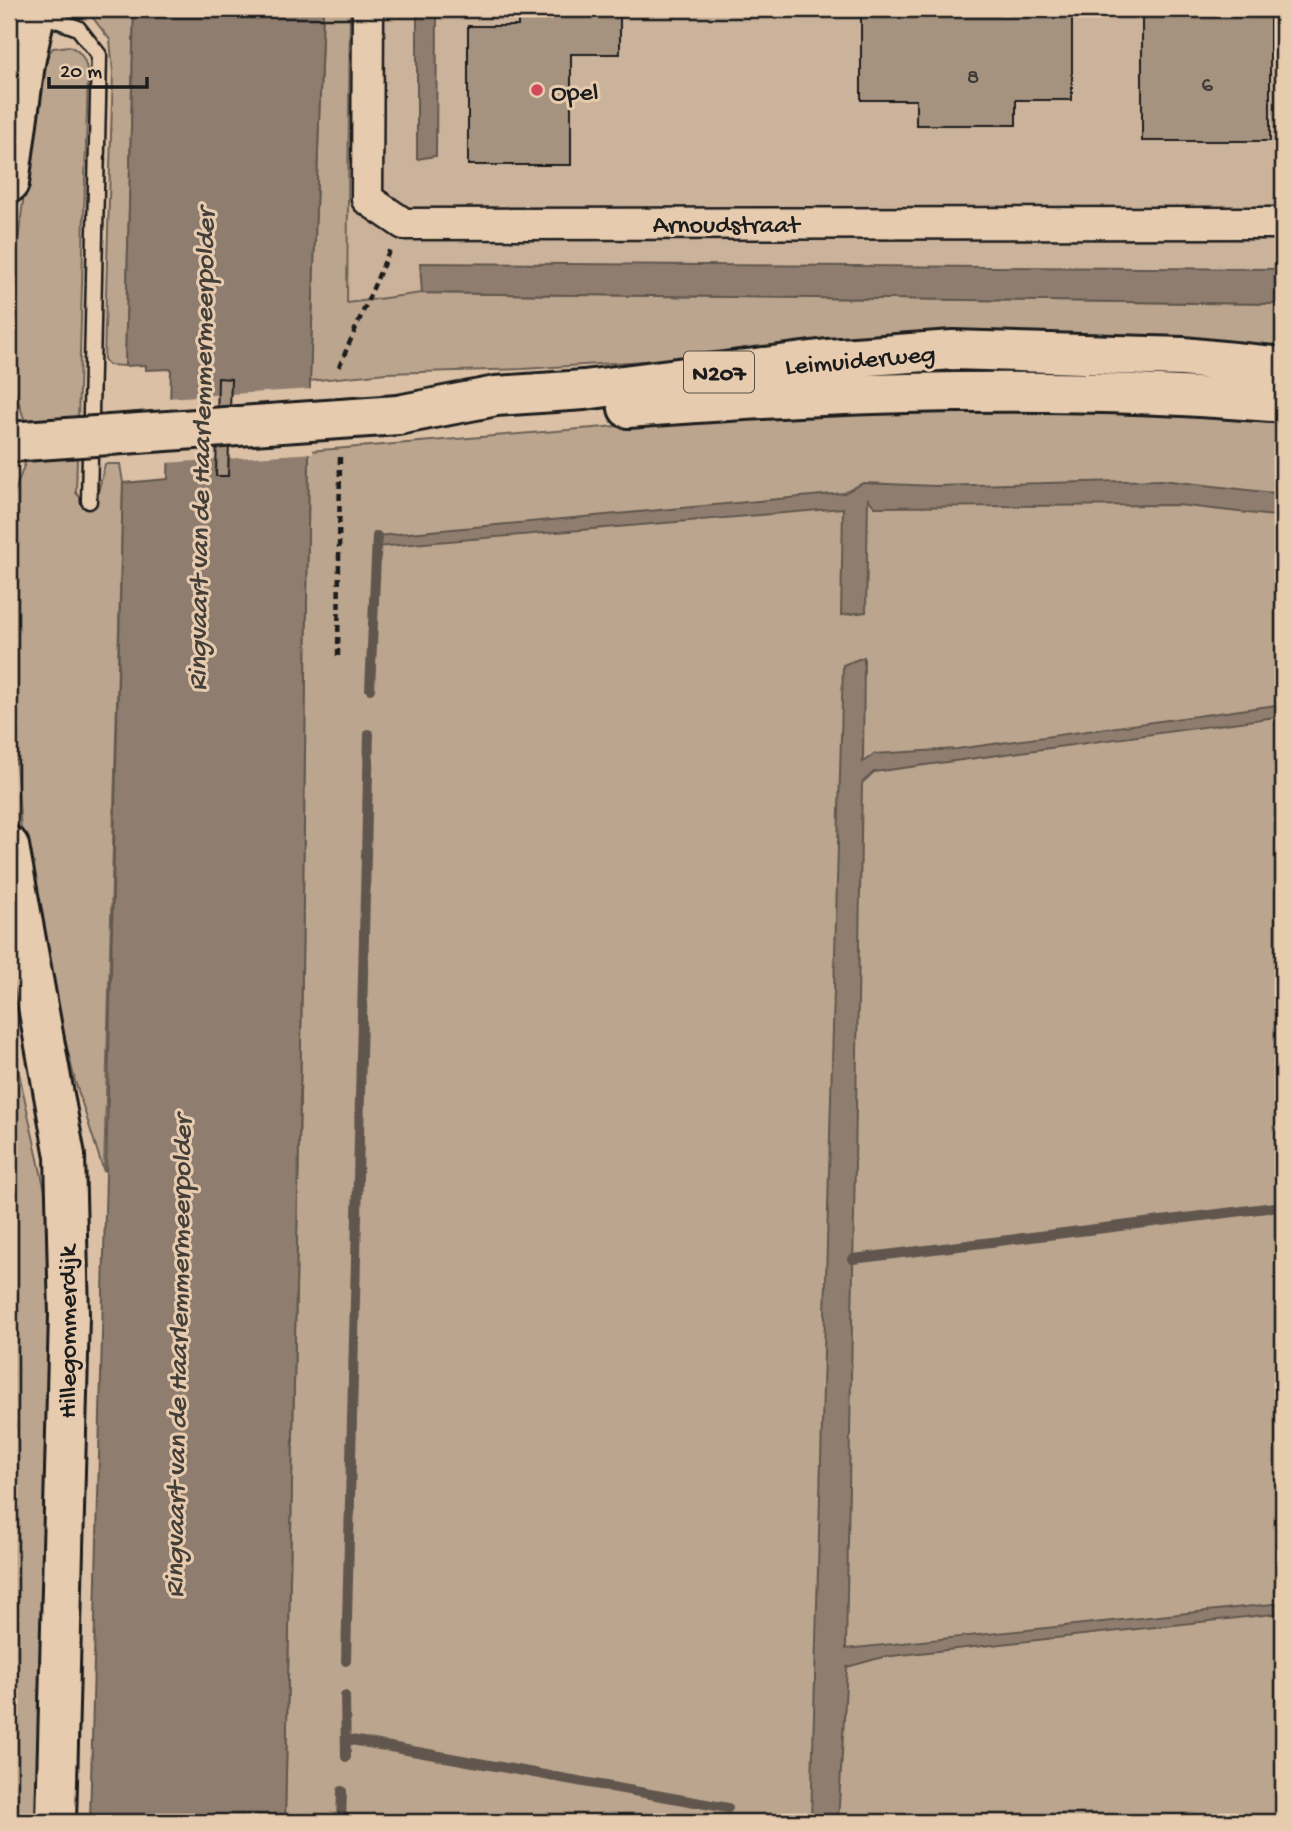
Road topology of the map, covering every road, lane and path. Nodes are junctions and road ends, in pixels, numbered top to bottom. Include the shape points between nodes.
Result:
1 (368, 9) edge
2 (35, 10) edge
3 (9, 183) edge
4 (1283, 223) edge
5 (404, 224) junction
6 (339, 367) dead end
7 (1283, 367) edge
8 (1283, 403) edge
9 (398, 415) junction
10 (9, 442) edge
11 (340, 457) dead end
12 (89, 501) dead end
13 (338, 656) dead end
14 (9, 846) edge
15 (56, 1822) edge

1 - 5 street via 367,199
2 - 3 main road
2 - 12 lane via 78,28 99,55
4 - 5 street, Arnoudstraat
5 - 6 path
7 - 9 main road, Leimuiderweg / N207 via 1183,357 953,350 827,359 584,390 496,396
8 - 9 main road, Leimuiderweg / N207 via 1035,391 737,400 461,421
9 - 10 main road, Leimuiderweg / N207, bridge
11 - 13 path
14 - 15 main road, Hillegommerdijk via 65,1156 69,1315

